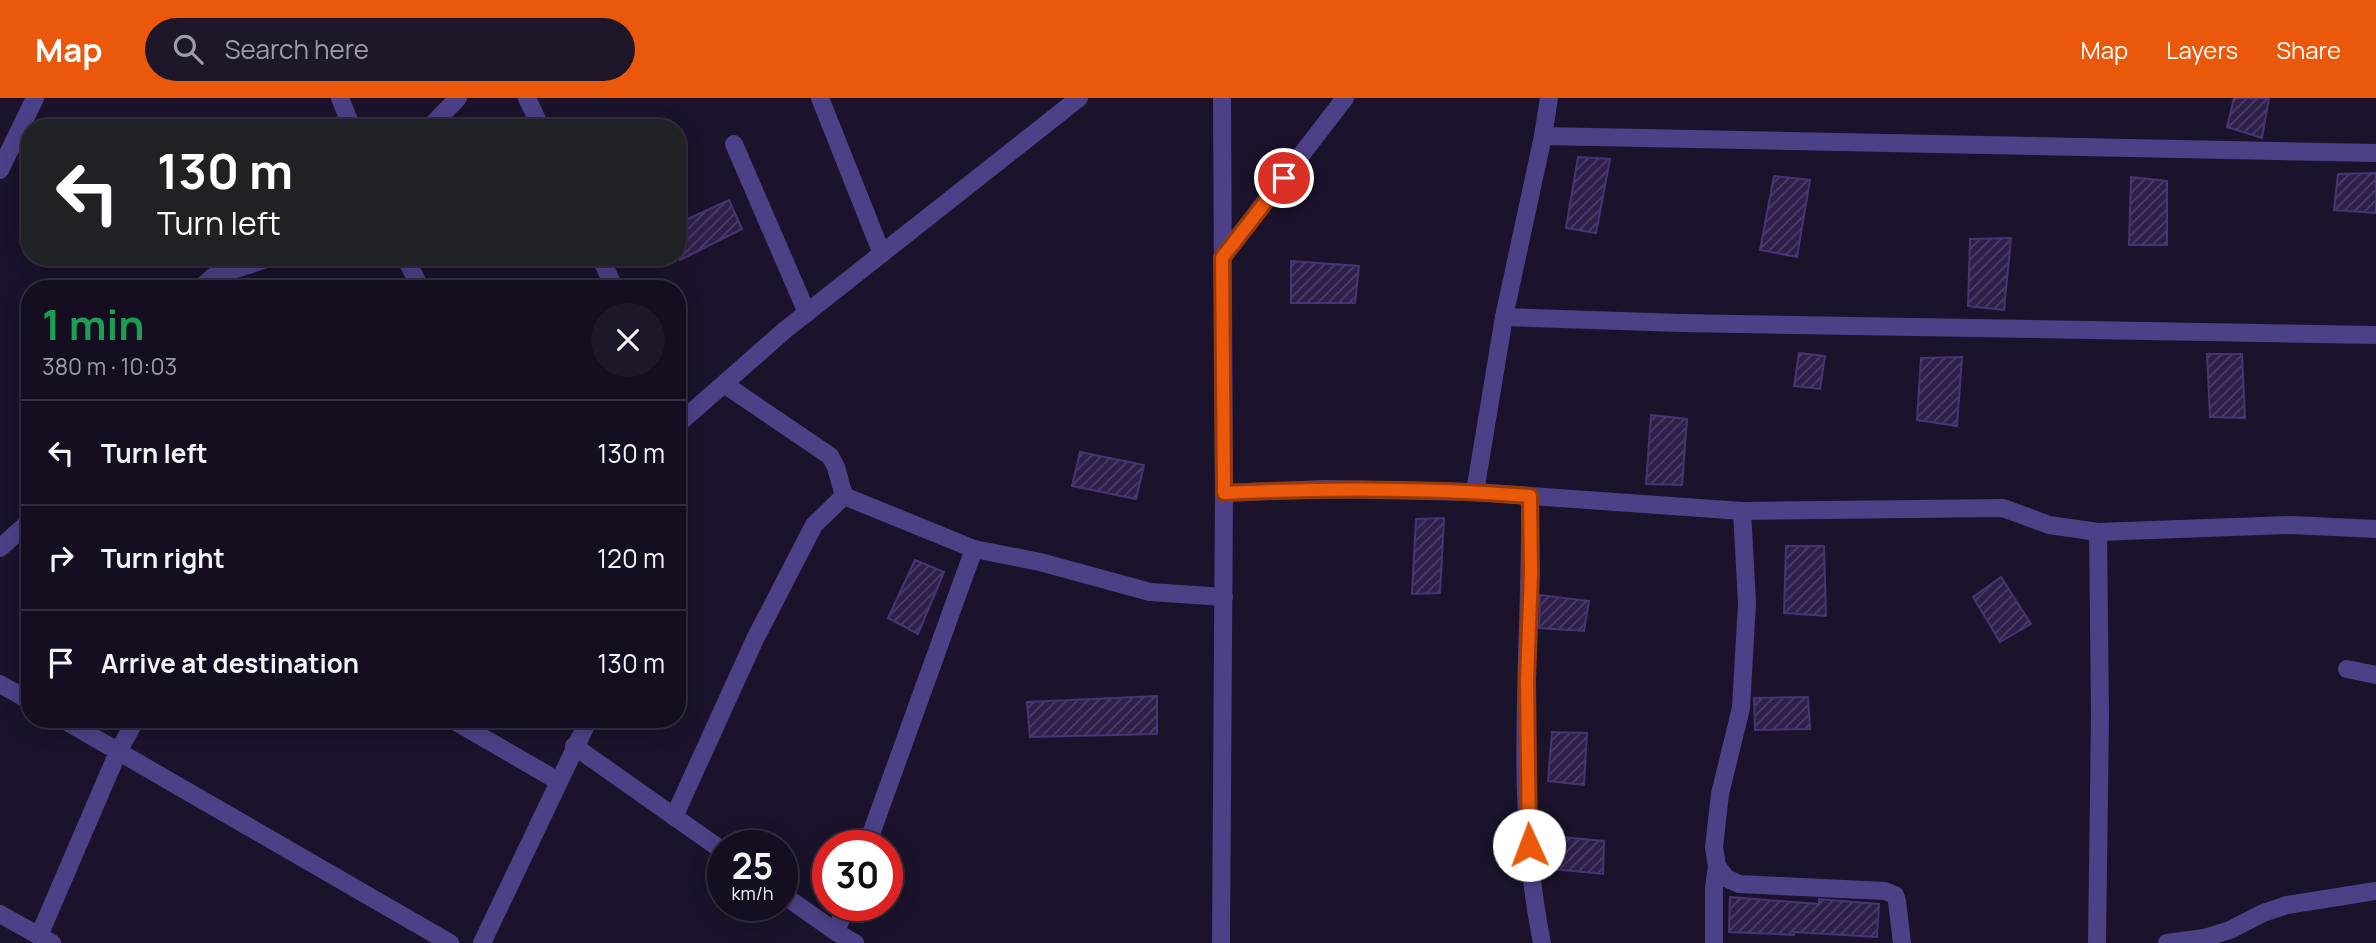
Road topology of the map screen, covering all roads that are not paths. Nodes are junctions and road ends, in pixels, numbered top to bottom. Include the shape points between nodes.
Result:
1 (35, 98) edge
2 (340, 98) edge
3 (458, 98) edge
4 (527, 98) edge
5 (820, 98) edge
6 (1079, 98) edge
7 (1222, 98) edge
8 (1345, 98) edge
9 (1549, 98) edge
10 (25, 119) edge
11 (348, 119) edge
12 (438, 119) edge
13 (537, 119) edge
14 (21, 127) edge
15 (1544, 136) junction
16 (734, 144) dead end
17 (2376, 153) edge
18 (0, 170) edge
19 (882, 254) junction
20 (1222, 258) junction
21 (245, 266) edge
22 (209, 280) edge
23 (807, 313) junction
24 (1504, 317) junction
25 (2376, 335) edge
26 (724, 384) junction
27 (686, 417) edge
28 (1475, 492) junction
29 (1224, 493) junction
30 (844, 496) junction
31 (1530, 496) junction
32 (1742, 511) junction
33 (21, 529) edge
34 (2376, 529) edge
35 (2098, 532) junction
36 (0, 548) edge
37 (974, 550) junction
38 (1224, 597) junction
39 (2347, 669) dead end
40 (2376, 675) edge
41 (0, 684) edge
42 (21, 696) edge
43 (77, 728) edge
44 (131, 728) edge
45 (467, 728) edge
46 (584, 728) edge
47 (574, 746) junction
48 (118, 752) junction
49 (558, 781) junction
50 (674, 817) junction
51 (872, 830) edge
52 (707, 840) edge
53 (1717, 866) junction
54 (2376, 891) edge
55 (798, 905) edge
56 (0, 914) edge
57 (840, 921) edge
58 (836, 932) junction
59 (45, 939) edge
60 (450, 943) edge
61 (482, 943) edge
62 (855, 943) edge
63 (1221, 943) edge
64 (1542, 943) edge
65 (1714, 943) edge
66 (1902, 943) edge
67 (2096, 943) edge
68 (2167, 943) edge

1 - 10 street
2 - 11 street
3 - 12 street
4 - 13 street
5 - 19 street
6 - 19 street
7 - 20 street
8 - 20 street
9 - 15 street
14 - 18 street
15 - 17 street
15 - 24 street
16 - 23 street
19 - 23 street
20 - 29 street
21 - 22 street
23 - 26 street
24 - 25 street
24 - 28 street
26 - 27 street
26 - 30 street via 830,456
28 - 29 street via 1325,489
28 - 31 street
29 - 38 street
30 - 37 street
30 - 50 street via 814,525 755,639
31 - 32 street
31 - 64 street via 1527,770 1530,870
32 - 35 street via 2003,509 2049,524
32 - 53 street via 1746,603 1741,708 1720,794 1714,847
33 - 36 street
34 - 35 street via 2291,525
35 - 67 street
37 - 38 street via 1040,562 1150,592
37 - 51 street
38 - 63 street
39 - 40 street
41 - 42 street
43 - 48 street
44 - 48 street
45 - 49 street
46 - 47 street
47 - 49 street
47 - 50 street
48 - 59 street
48 - 60 street
49 - 61 street
50 - 52 street
53 - 65 street
53 - 66 street via 1726,878 1739,884 1895,895
54 - 68 street via 2287,905 2230,930
55 - 58 street
56 - 59 street
57 - 58 street
58 - 62 street

